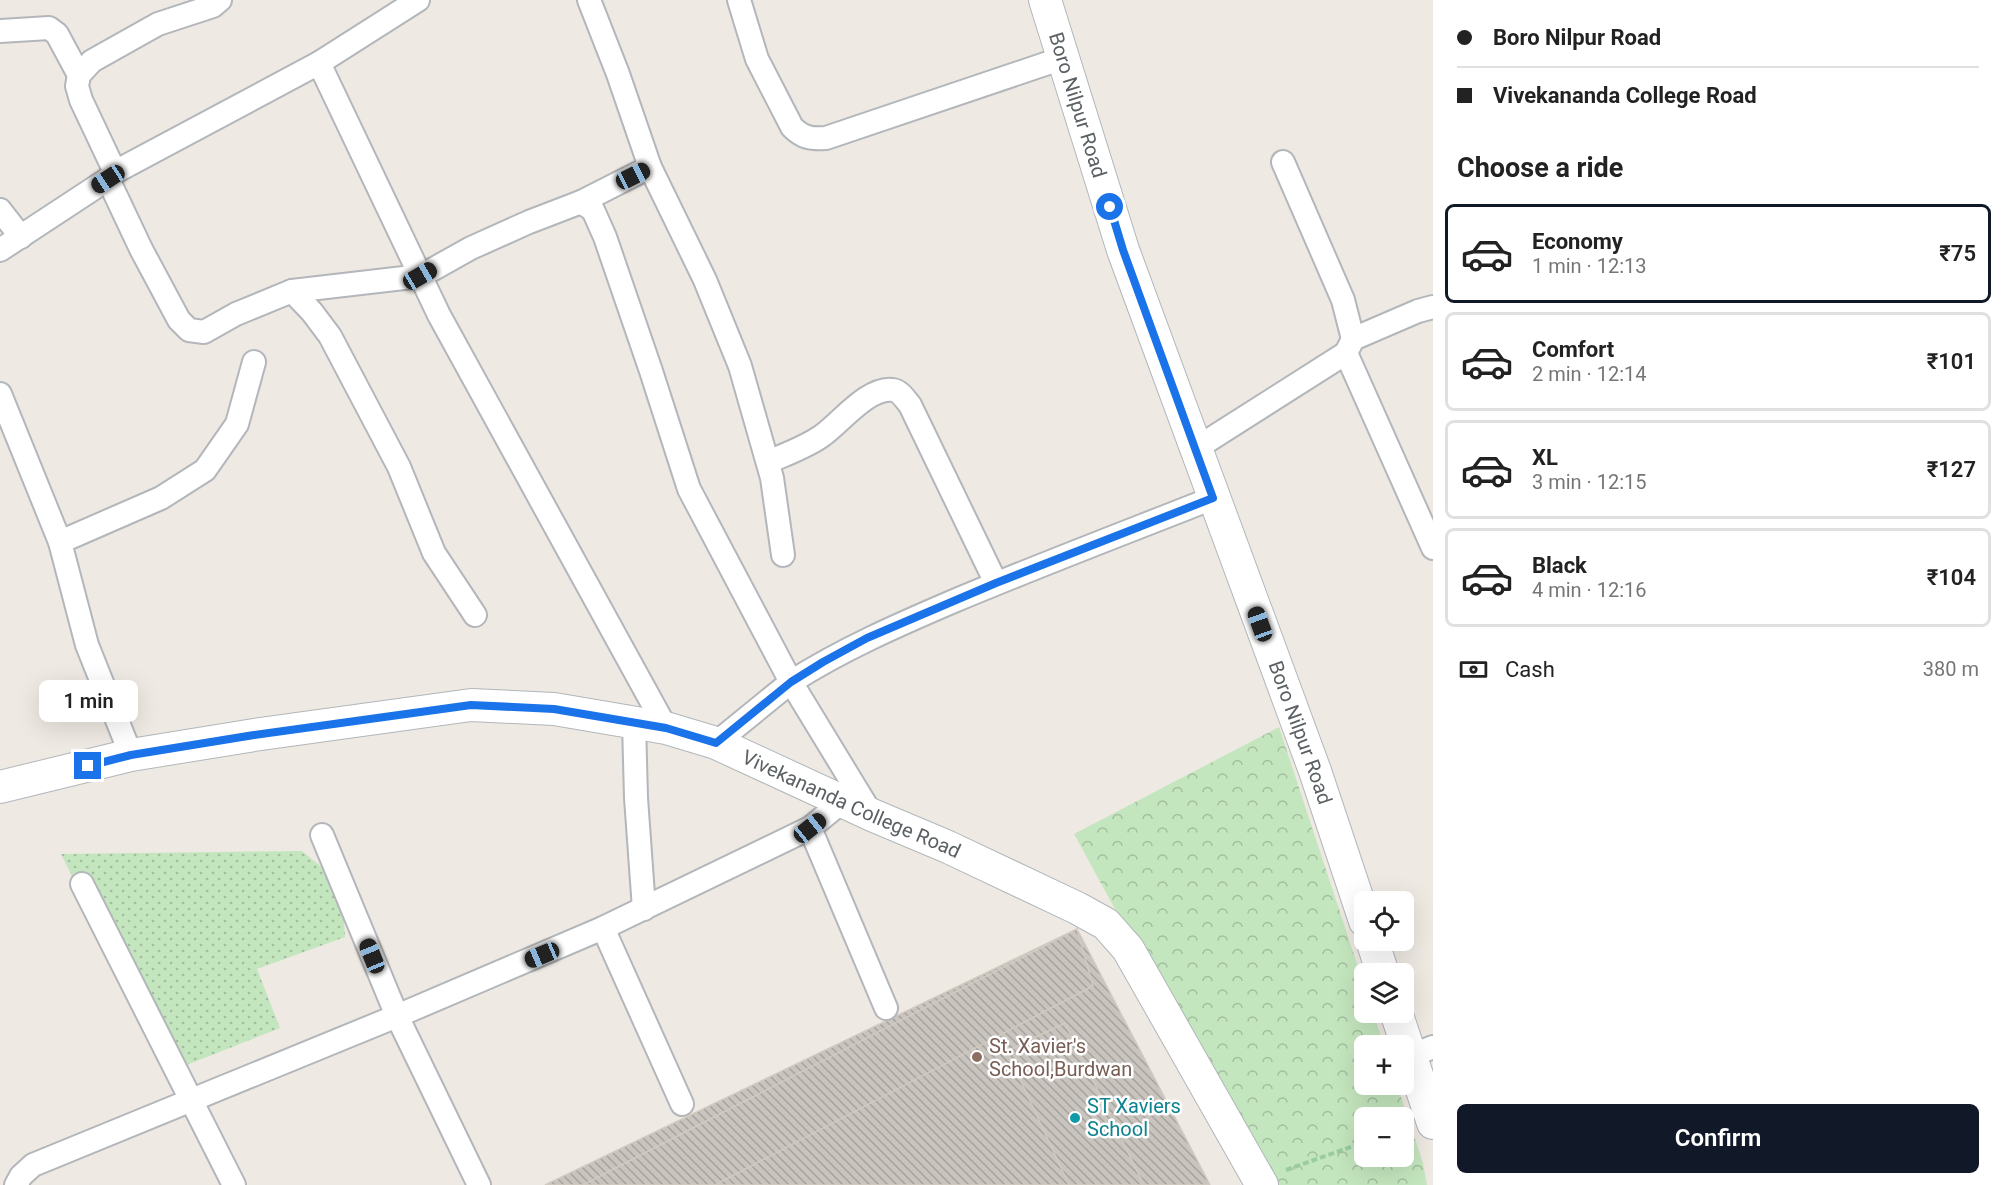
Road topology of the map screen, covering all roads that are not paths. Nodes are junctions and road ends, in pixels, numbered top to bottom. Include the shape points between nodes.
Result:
1 (220, 0) edge
2 (418, 0) edge
3 (589, 0) edge
4 (739, 0) edge
5 (1045, 0) edge
6 (0, 31) edge
7 (1063, 58) junction
8 (319, 63) junction
9 (79, 75) junction
10 (1283, 162) dead end
11 (650, 167) junction
12 (112, 176) junction
13 (581, 202) junction
14 (0, 210) edge
15 (21, 237) junction
16 (0, 250) edge
17 (420, 276) junction
18 (292, 291) junction
19 (1433, 307) edge
20 (1349, 346) junction
21 (254, 362) dead end
22 (0, 394) edge
23 (5, 421) edge
24 (1195, 449) junction
25 (768, 462) junction
26 (1213, 498) junction
27 (60, 542) junction
28 (1433, 548) edge
29 (783, 555) dead end
30 (996, 583) junction
31 (475, 615) dead end
32 (791, 682) junction
33 (634, 723) junction
34 (666, 728) junction
35 (716, 743) junction
36 (131, 755) junction
37 (0, 787) edge
38 (843, 801) junction
39 (872, 814) junction
40 (810, 828) junction
41 (322, 835) dead end
42 (82, 884) dead end
43 (1355, 891) edge
44 (644, 909) junction
45 (603, 928) junction
46 (886, 1008) dead end
47 (397, 1016) junction
48 (1403, 1023) edge
49 (1422, 1052) edge
50 (191, 1100) junction
51 (682, 1104) dead end
52 (1433, 1123) edge
53 (1261, 1182) edge
54 (16, 1185) edge
55 (234, 1185) edge
56 (479, 1185) edge

1 - 9 street via 213,6 158,24 92,61
2 - 8 street
3 - 11 street
4 - 7 street via 757,59 792,127 811,140
5 - 7 street, Boro Nilpur Road
6 - 9 street via 50,27
7 - 24 street, Boro Nilpur Road via 1123,250
8 - 12 street
8 - 17 street
9 - 12 street via 81,100
10 - 20 street via 1343,300
11 - 13 street
11 - 25 street via 705,280 740,366
12 - 15 street
12 - 18 street via 151,269 178,320 189,330 204,333 236,314
13 - 17 street via 471,248
13 - 32 street via 593,210 605,237 689,489
14 - 15 street
15 - 16 street
17 - 18 street
17 - 34 street
18 - 31 street via 330,336 399,467 434,553
19 - 20 street
20 - 24 street
20 - 28 street
21 - 27 street via 237,424 205,470 161,498
22 - 23 street
23 - 27 street
24 - 26 street, Boro Nilpur Road
25 - 29 street
25 - 30 street via 821,437 867,399 894,390 910,405
26 - 30 street
26 - 43 street, Boro Nilpur Road via 1315,771
27 - 36 street via 87,645
30 - 32 street via 867,638
32 - 35 street
32 - 39 street
33 - 34 street, Vivekananda College Road
33 - 36 street, Vivekananda College Road via 554,709 471,705
33 - 44 street
34 - 35 street, Vivekananda College Road
35 - 38 street, Vivekananda College Road
36 - 37 street, Vivekananda College Road
38 - 39 street, Vivekananda College Road
38 - 40 street
39 - 53 street, Vivekananda College Road via 1107,924 1128,949
40 - 44 street
40 - 46 street
41 - 47 street
42 - 50 street
44 - 45 street
45 - 47 street
45 - 51 street
47 - 50 street
47 - 56 street
48 - 49 street
49 - 52 street
50 - 54 street via 33,1165
50 - 55 street

